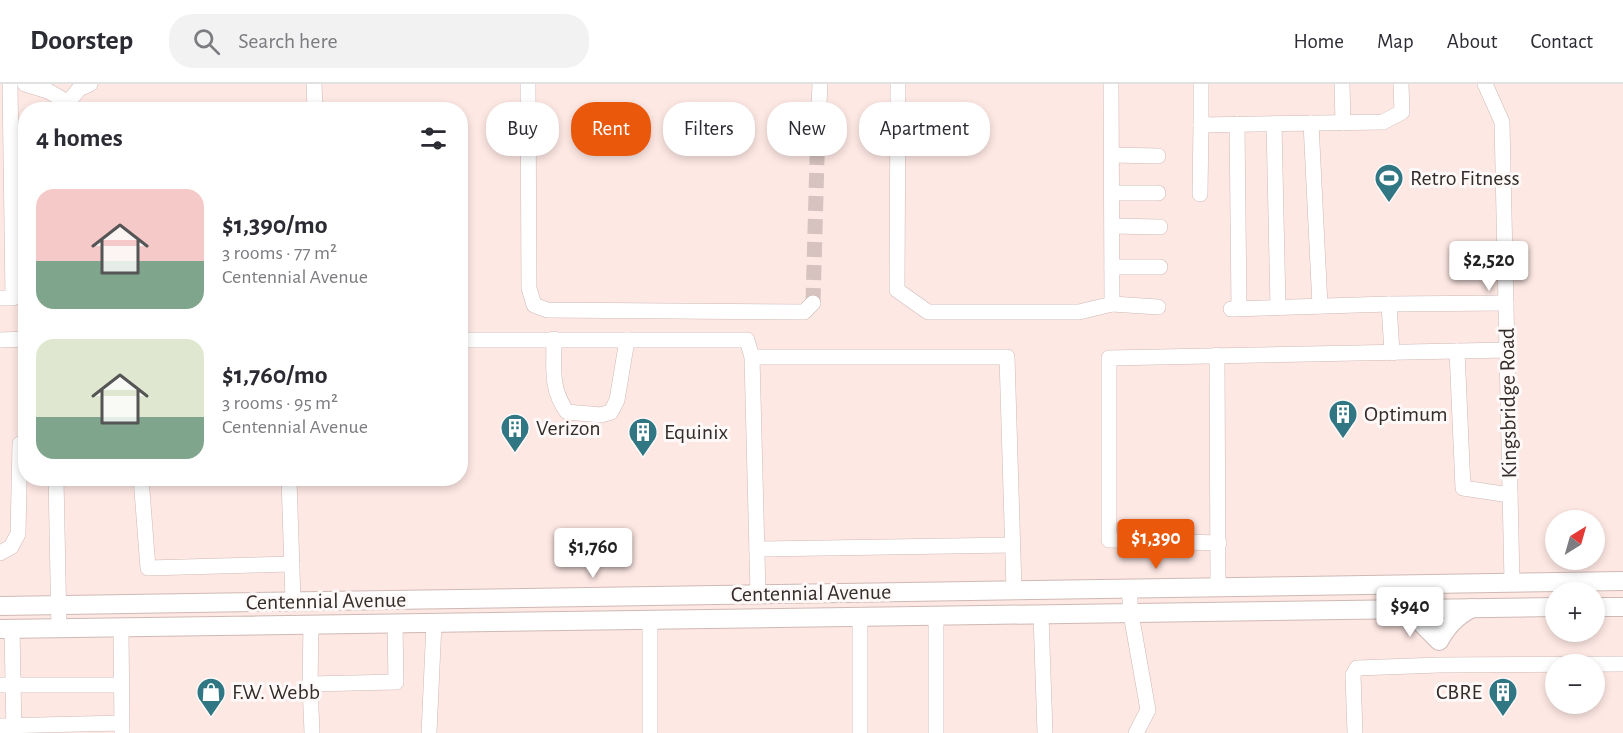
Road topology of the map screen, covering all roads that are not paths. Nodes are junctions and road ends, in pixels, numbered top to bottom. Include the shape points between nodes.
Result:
1 (9, 84) edge
2 (25, 84) edge
3 (90, 84) edge
4 (314, 84) edge
5 (528, 84) edge
6 (820, 84) edge
7 (898, 84) edge
8 (1111, 84) edge
9 (1202, 84) edge
10 (1342, 84) edge
11 (1401, 84) edge
12 (1485, 84) edge
13 (60, 102) edge
14 (68, 102) edge
15 (315, 102) edge
16 (819, 102) edge
17 (1311, 123) junction
18 (1343, 123) junction
19 (1237, 124) junction
20 (1274, 124) junction
21 (1201, 125) junction
22 (1112, 155) junction
23 (1158, 156) dead end
24 (18, 180) edge
25 (1158, 192) dead end
26 (1112, 193) junction
27 (1200, 194) dead end
28 (1112, 226) junction
29 (1160, 227) dead end
30 (13, 252) edge
31 (1112, 267) junction
32 (1160, 267) dead end
33 (0, 298) edge
34 (813, 303) dead end
35 (1506, 303) junction
36 (1113, 304) junction
37 (1389, 304) junction
38 (1320, 306) junction
39 (1158, 307) dead end
40 (1278, 307) junction
41 (18, 339) edge
42 (554, 339) junction
43 (0, 340) edge
44 (468, 340) edge
45 (627, 340) junction
46 (1507, 350) junction
47 (1457, 351) junction
48 (1392, 353) junction
49 (1217, 355) junction
50 (752, 357) junction
51 (19, 486) edge
52 (56, 486) edge
53 (142, 486) edge
54 (288, 486) edge
55 (1510, 495) junction
56 (1219, 543) junction
57 (1012, 545) junction
58 (757, 549) junction
59 (0, 554) edge
60 (292, 564) junction
61 (1623, 581) edge
62 (1512, 582) junction
63 (1218, 587) junction
64 (1129, 588) junction
65 (1014, 590) junction
66 (758, 594) junction
67 (293, 601) junction
68 (58, 605) junction
69 (0, 606) edge
70 (1545, 607) edge
71 (1605, 607) edge
72 (1623, 607) edge
73 (1473, 608) junction
74 (1398, 611) junction
75 (1131, 614) junction
76 (1041, 615) junction
77 (936, 617) junction
78 (860, 618) junction
79 (650, 621) junction
80 (434, 623) junction
81 (394, 624) junction
82 (311, 625) junction
83 (59, 628) junction
84 (121, 628) junction
85 (6, 629) edge
86 (1439, 641) junction
87 (1623, 664) edge
88 (1439, 665) junction
89 (310, 684) junction
90 (6, 685) edge
91 (120, 685) junction
92 (121, 728) edge
93 (9, 729) edge
94 (312, 733) edge
95 (429, 733) edge
96 (650, 733) edge
97 (860, 733) edge
98 (936, 733) edge
99 (1045, 733) edge
100 (1136, 733) edge
101 (1355, 733) edge

1 - 24 street
2 - 13 street via 48,91
3 - 14 street
4 - 15 street
5 - 34 street via 530,288 534,305 547,310 804,312
6 - 16 street
7 - 36 street via 897,290 928,312 1079,312
8 - 22 street
9 - 21 street
10 - 18 street
11 - 18 street via 1402,112 1383,122
12 - 35 street, Kingsbridge Road via 1503,122
17 - 18 street
17 - 20 street
17 - 38 street
19 - 20 street
19 - 21 street
19 - 40 street via 1235,309
20 - 40 street
21 - 27 street
22 - 23 street
22 - 26 street
24 - 30 street
25 - 26 street
26 - 28 street
28 - 29 street
28 - 31 street
30 - 33 street via 13,298
31 - 32 street
31 - 36 street
35 - 37 street
35 - 46 street, Kingsbridge Road
36 - 39 street
37 - 38 street
37 - 48 street
38 - 40 street
41 - 43 street
42 - 44 street
42 - 45 street
42 - 45 street via 558,400 567,412 601,415 611,412 617,400
45 - 50 street via 747,340
46 - 47 street
46 - 55 street, Kingsbridge Road
47 - 48 street
47 - 55 street via 1463,488
48 - 49 street
49 - 56 street
49 - 56 street via 1108,358 1109,540
50 - 57 street via 1007,357
50 - 58 street
51 - 59 street via 18,534
52 - 68 street
53 - 60 street via 148,568
54 - 60 street
55 - 62 street, Kingsbridge Road
56 - 63 street
57 - 58 street
57 - 65 street
58 - 66 street
60 - 67 street
61 - 62 main road, Centennial Avenue
62 - 63 main road, Centennial Avenue
63 - 64 main road, Centennial Avenue
64 - 65 main road, Centennial Avenue
64 - 75 street
65 - 66 main road, Centennial Avenue
66 - 67 main road, Centennial Avenue
67 - 68 main road, Centennial Avenue
68 - 69 main road, Centennial Avenue
68 - 83 street
70 - 73 main road, Centennial Avenue
71 - 72 main road
73 - 74 main road, Centennial Avenue
73 - 86 main road via 1456,617
74 - 75 main road, Centennial Avenue
74 - 86 main road via 1417,620
75 - 76 main road, Centennial Avenue
75 - 100 street via 1148,710
76 - 77 main road, Centennial Avenue
76 - 99 street
77 - 78 main road, Centennial Avenue
77 - 98 street
78 - 79 main road, Centennial Avenue
78 - 97 street
79 - 80 main road, Centennial Avenue
79 - 96 street
80 - 81 main road, Centennial Avenue
80 - 95 street
81 - 82 main road, Centennial Avenue
81 - 89 street via 396,682
82 - 84 main road, Centennial Avenue
82 - 89 street
83 - 84 main road, Centennial Avenue
83 - 85 main road, Centennial Avenue
84 - 91 street
85 - 90 street
86 - 88 street
87 - 88 street
88 - 101 street via 1357,668 1353,675
89 - 94 street
90 - 91 street
90 - 93 street
91 - 92 street
92 - 93 street

